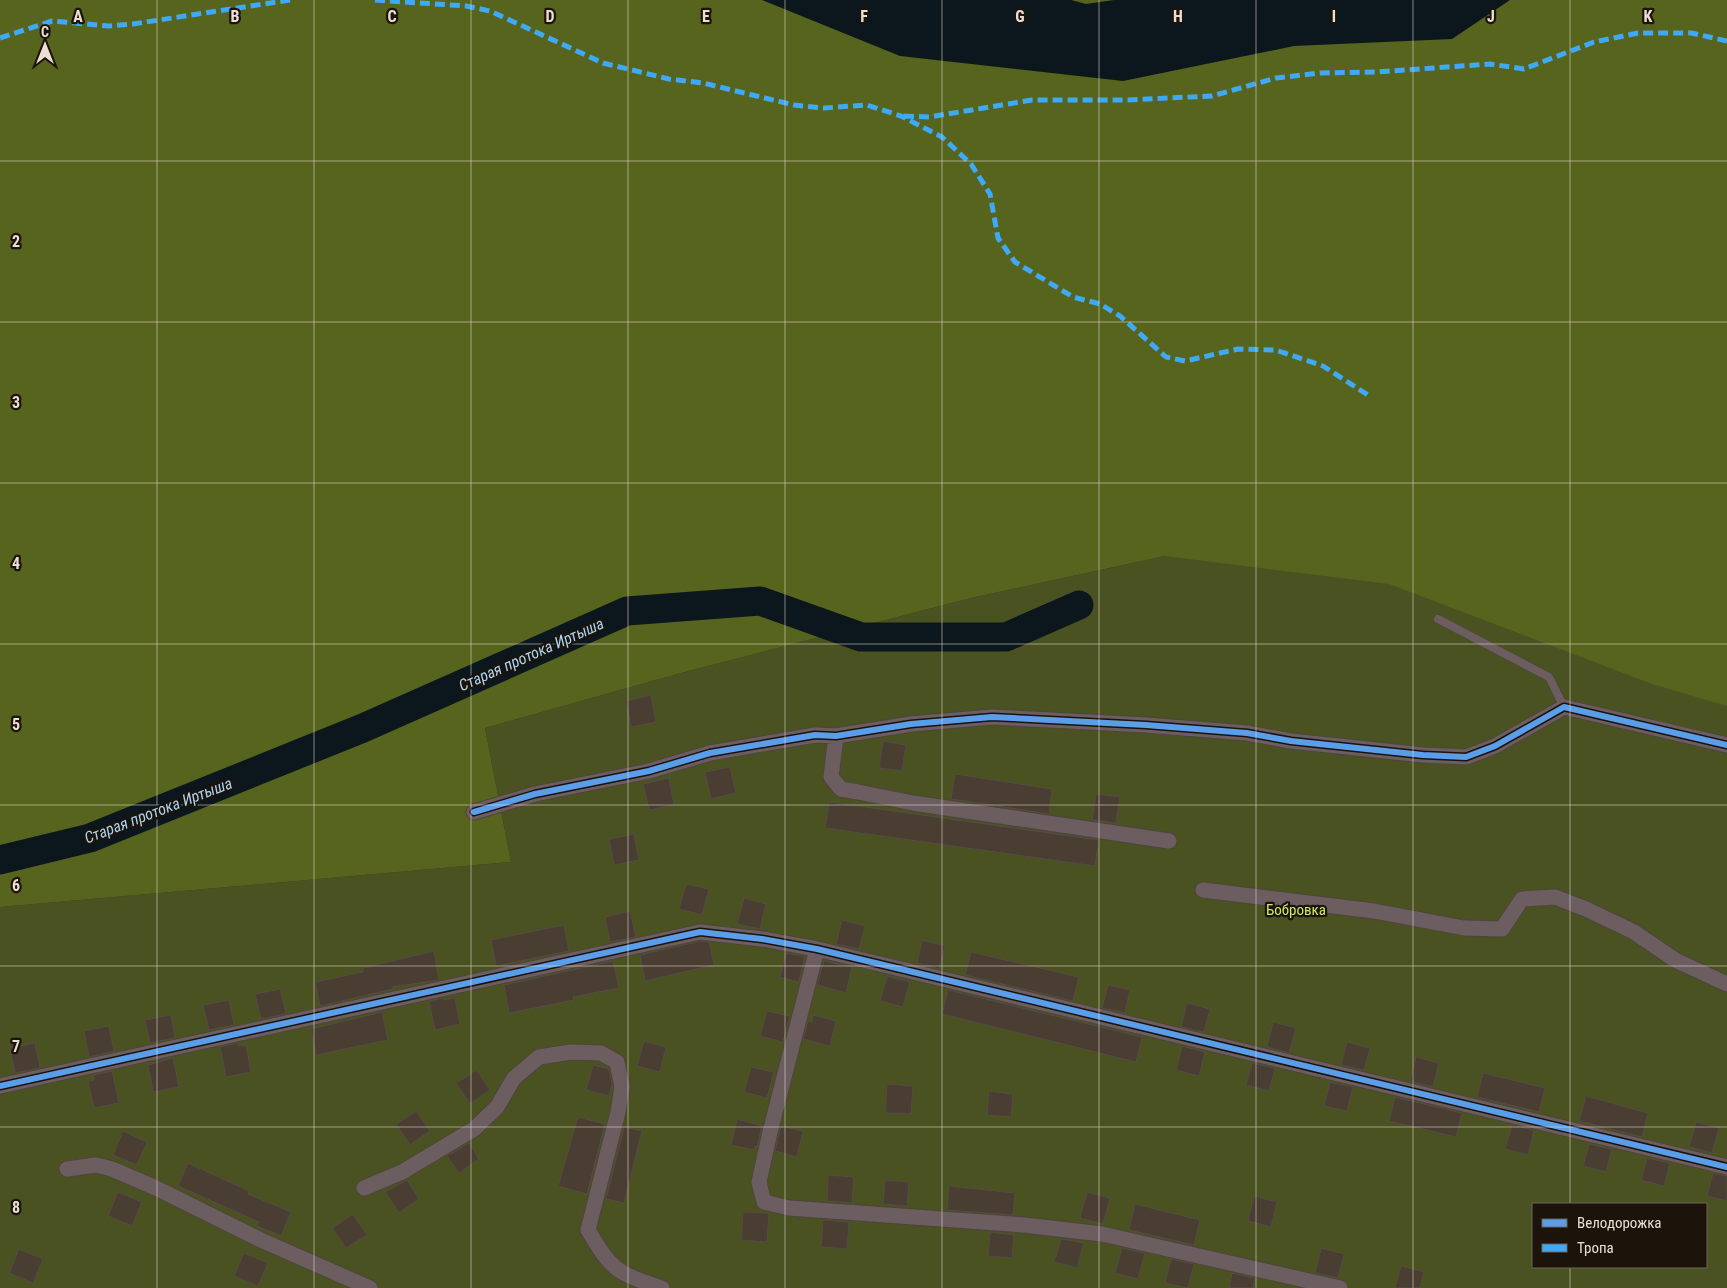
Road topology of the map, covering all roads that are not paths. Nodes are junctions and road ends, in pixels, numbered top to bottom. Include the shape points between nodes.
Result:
1 (1438, 620) dead end
2 (1564, 707) junction
3 (836, 736) junction
4 (1727, 746) edge
5 (474, 812) dead end
6 (1169, 841) dead end
7 (1203, 890) dead end
8 (817, 949) junction
9 (1727, 984) edge
10 (0, 1086) edge
11 (1727, 1167) edge
12 (67, 1169) dead end
13 (364, 1188) dead end
14 (1276, 1273) junction
15 (370, 1288) edge
16 (662, 1288) edge
17 (1270, 1288) edge
18 (1340, 1288) edge

1 - 2 lane via 1549,677
2 - 3 street via 1495,746 1466,757 1423,756 1246,733 992,717 911,724
2 - 4 street
3 - 5 street via 816,735 710,753 649,771 535,794
3 - 6 street via 831,777 841,789 913,803
7 - 9 street via 1374,911 1464,928 1502,929 1522,899 1555,897 1634,932 1675,960
8 - 10 street via 700,932
8 - 11 street
8 - 14 street via 764,1157 759,1182 764,1202 789,1208 1024,1225 1102,1234
12 - 15 street via 96,1165 112,1169
13 - 16 street via 402,1172 474,1129 496,1107 514,1078 539,1057 601,1052 617,1062 622,1087 588,1230 609,1264 626,1276
14 - 17 street
14 - 18 street

